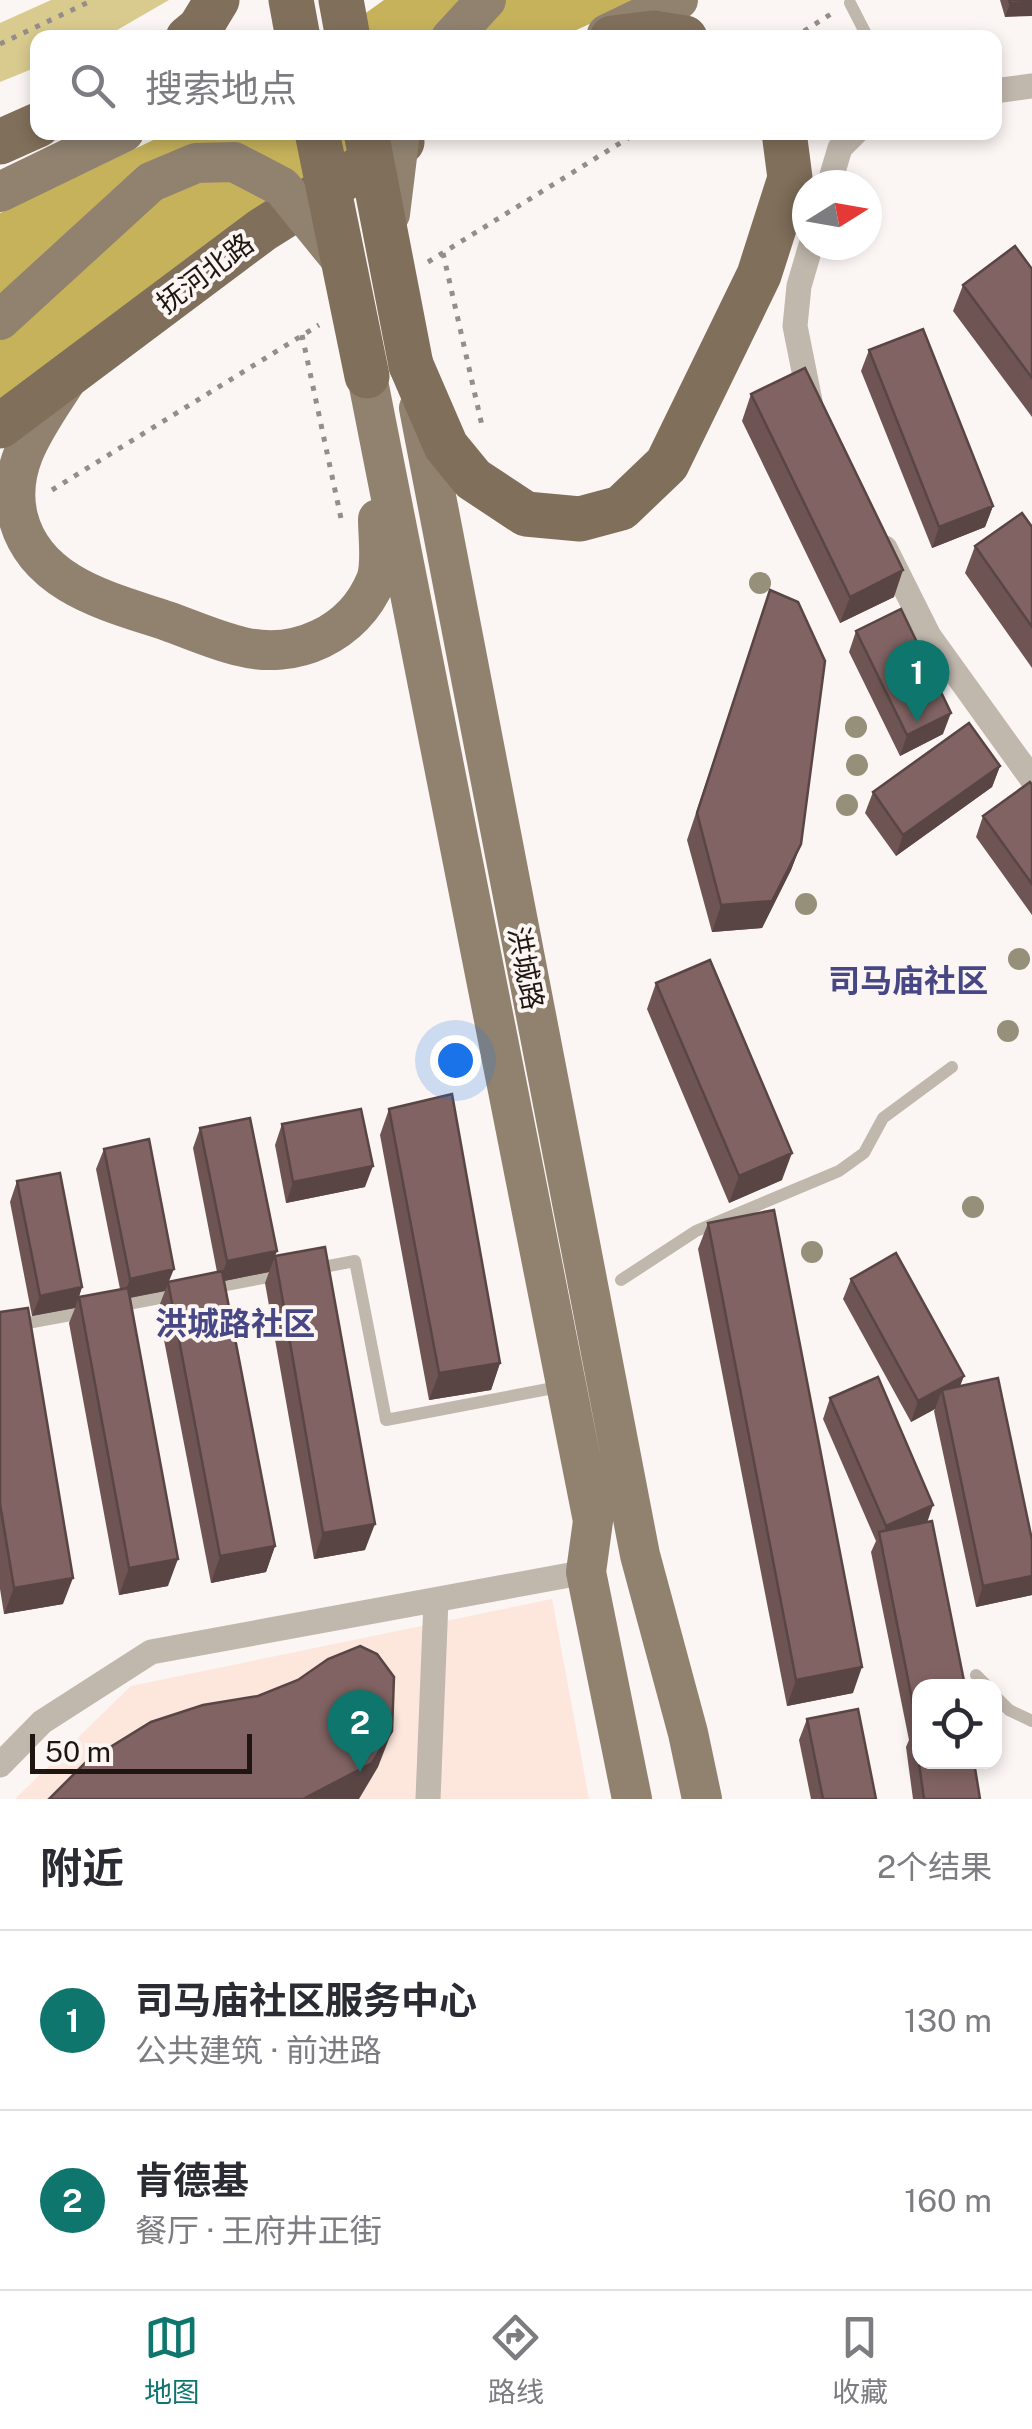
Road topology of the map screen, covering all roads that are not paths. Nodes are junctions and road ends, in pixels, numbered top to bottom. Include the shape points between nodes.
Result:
1 (217, 0) edge
2 (291, 0) edge
3 (341, 0) edge
4 (358, 0) edge
5 (486, 0) edge
6 (678, 0) edge
7 (850, 3) road end
8 (198, 30) edge
9 (299, 30) edge
10 (313, 30) edge
11 (347, 30) edge
12 (458, 30) edge
13 (615, 30) edge
14 (864, 30) edge
15 (1032, 86) edge
16 (1002, 89) edge
17 (30, 129) edge
18 (107, 140) edge
19 (320, 140) edge
20 (368, 140) edge
21 (399, 140) edge
22 (405, 140) edge
23 (785, 140) edge
24 (848, 140) edge
25 (0, 142) edge
26 (833, 170) edge
27 (0, 192) edge
28 (388, 243) junction
29 (807, 260) edge
30 (344, 262) junction
31 (0, 320) edge
32 (411, 365) junction
33 (69, 376) junction
34 (366, 376) junction
35 (0, 426) edge
36 (824, 427) edge
37 (876, 531) edge
38 (1032, 779) edge
39 (952, 1067) dead end
40 (622, 1280) dead end
41 (0, 1328) edge
42 (566, 1386) junction
43 (586, 1572) junction
44 (436, 1600) junction
45 (976, 1676) dead end
46 (979, 1679) edge
47 (1002, 1704) edge
48 (1032, 1720) edge
49 (0, 1765) edge
50 (428, 1799) edge
51 (632, 1799) edge
52 (702, 1799) edge

1 - 8 highway, bridge
2 - 9 highway
3 - 11 highway, bridge
4 - 10 main road
5 - 12 main road
6 - 13 main road
7 - 14 lane
15 - 16 street
17 - 25 highway
18 - 27 main road
19 - 30 highway, 洪城路, bridge
20 - 28 highway, 洪城路, bridge
21 - 28 main road, bridge
22 - 33 highway, 抚河北路 via 262,230
23 - 32 highway via 790,178 758,275 667,464 621,508 580,520 526,514 473,479 446,446
24 - 26 street
28 - 32 highway, 洪城路, bridge
29 - 36 street via 794,326 806,392
30 - 31 main road, bridge via 282,187 234,162 196,163 151,182
30 - 34 highway, 洪城路, bridge
32 - 52 main road, 洪城路 via 640,1555
33 - 34 main road via 20,454 16,489 26,537 48,566 76,590 241,647 284,650 320,640 351,620 377,578 378,500
33 - 35 highway, 抚河北路
34 - 42 main road, 洪城路
37 - 38 street via 929,636
39 - 40 lane via 883,1118 864,1153 839,1170 696,1231
41 - 42 lane via 355,1261 386,1420
42 - 43 main road, 洪城路 via 593,1521
43 - 44 street
43 - 51 main road, 洪城路
44 - 49 street via 150,1652 42,1722
44 - 50 street
45 - 46 lane
47 - 48 lane

